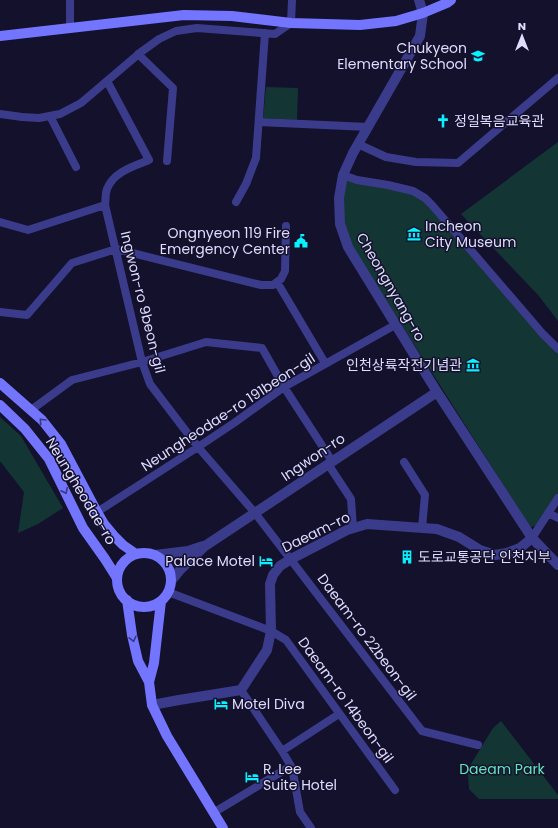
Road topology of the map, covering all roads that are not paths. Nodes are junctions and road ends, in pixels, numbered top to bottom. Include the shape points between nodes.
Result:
1 (70, 0) edge
2 (292, 0) edge
3 (419, 0) edge
4 (451, 0) edge
5 (423, 13) junction
6 (291, 23) junction
7 (70, 29) junction
8 (265, 33) junction
9 (0, 36) edge
10 (138, 54) junction
11 (558, 78) edge
12 (107, 81) junction
13 (0, 114) edge
14 (50, 116) junction
15 (259, 122) junction
16 (368, 127) junction
17 (358, 144) junction
18 (167, 161) dead end
19 (76, 168) dead end
20 (343, 175) junction
21 (236, 202) dead end
22 (106, 204) junction
23 (0, 222) edge
24 (286, 226) dead end
25 (116, 249) junction
26 (277, 282) junction
27 (0, 312) edge
28 (395, 325) junction
29 (558, 349) edge
30 (142, 362) junction
31 (325, 363) junction
32 (0, 383) edge
33 (284, 387) junction
34 (436, 392) junction
35 (0, 405) edge
36 (31, 410) junction
37 (198, 447) junction
38 (330, 462) junction
39 (404, 462) dead end
40 (558, 498) edge
41 (97, 512) junction
42 (255, 513) junction
43 (548, 513) junction
44 (558, 518) edge
45 (353, 528) junction
46 (422, 528) junction
47 (532, 538) junction
48 (205, 546) junction
49 (136, 554) junction
50 (155, 555) junction
51 (291, 559) junction
52 (558, 564) edge
53 (117, 578) junction
54 (171, 581) junction
55 (168, 592) junction
56 (127, 600) junction
57 (161, 601) junction
58 (271, 631) junction
59 (149, 682) junction
60 (242, 690) junction
61 (152, 705) junction
62 (339, 714) junction
63 (478, 745) dead end
64 (282, 751) junction
65 (291, 766) junction
66 (395, 790) dead end
67 (213, 812) junction
68 (223, 828) edge
69 (311, 828) edge

1 - 7 street
2 - 6 street
3 - 5 street, Cheongnyang-ro
4 - 5 main road
5 - 6 main road via 396,21 360,25
5 - 16 street, Cheongnyang-ro via 420,36
6 - 7 main road via 232,16 184,15
6 - 8 street via 275,34
7 - 9 main road
8 - 10 street via 197,28 176,31 158,39
8 - 15 street
10 - 12 street
10 - 18 street via 173,88
11 - 17 street via 458,163 416,162 386,157
12 - 14 street via 81,103 60,114
12 - 22 street, Ingwon-ro 9beon-gil via 149,160 120,173 110,182
13 - 14 street via 39,118
14 - 19 street
15 - 16 street
15 - 21 street via 256,158
16 - 17 street, Cheongnyang-ro
17 - 20 street, Cheongnyang-ro
20 - 28 street, Cheongnyang-ro via 339,198 340,224 348,247
20 - 29 street via 413,191 425,198
22 - 23 street via 28,230
22 - 25 street, Ingwon-ro 9beon-gil
24 - 26 street via 286,271
25 - 26 street via 262,285 273,285
25 - 27 street via 72,263 27,315
25 - 30 street, Ingwon-ro 9beon-gil
26 - 31 street
28 - 31 street, Neungheodae-ro 191beon-gil
28 - 34 street, Cheongnyang-ro
30 - 33 street via 206,342 262,348
30 - 36 street via 72,380
30 - 37 street, Ingwon-ro 9beon-gil via 150,384
31 - 33 street, Neungheodae-ro 191beon-gil
32 - 36 main road, Neungheodae-ro
33 - 37 street, Neungheodae-ro 191beon-gil
33 - 38 street
34 - 38 street, Ingwon-ro
34 - 47 street, Cheongnyang-ro
35 -> 53 main road, Neungheodae-ro via 25,429 49,459 83,528
41 -> 36 main road, Neungheodae-ro via 61,444
37 - 41 street, Neungheodae-ro 191beon-gil
37 - 42 street, Ingwon-ro 9beon-gil
38 - 42 street, Ingwon-ro
38 - 45 street via 351,499
39 - 46 street via 424,495
40 - 43 street
41 - 49 main road, Neungheodae-ro via 114,536
42 - 48 street, Ingwon-ro
42 - 51 street, Daeam-ro 22beon-gil
43 - 44 street
43 - 47 street
45 - 46 street, Daeam-ro via 367,524
45 - 51 street, Daeam-ro
46 - 47 street, Daeam-ro via 459,537 480,550 495,555 520,548
47 - 52 street, Cheongnyang-ro
48 - 50 street
48 - 54 street
49 - 50 main road
49 - 53 main road via 123,563
50 - 54 main road via 167,566
51 - 58 street, Daeam-ro via 272,575
51 - 63 street, Daeam-ro 22beon-gil via 422,730
53 - 56 main road via 121,594
54 - 55 main road
55 - 57 main road
55 - 58 street, Daeam-ro 14beon-gil
56 - 57 main road via 144,607
56 -> 59 main road via 138,661
57 - 59 main road via 154,663
58 - 60 street, Daeam-ro via 266,650
58 - 62 street, Daeam-ro 14beon-gil via 286,640
59 - 61 main road
60 - 61 street
60 - 64 street
61 - 67 main road via 167,736
62 - 64 street
62 - 66 street, Daeam-ro 14beon-gil
64 - 65 street
65 - 67 street
65 - 69 street via 300,812
67 - 68 main road

